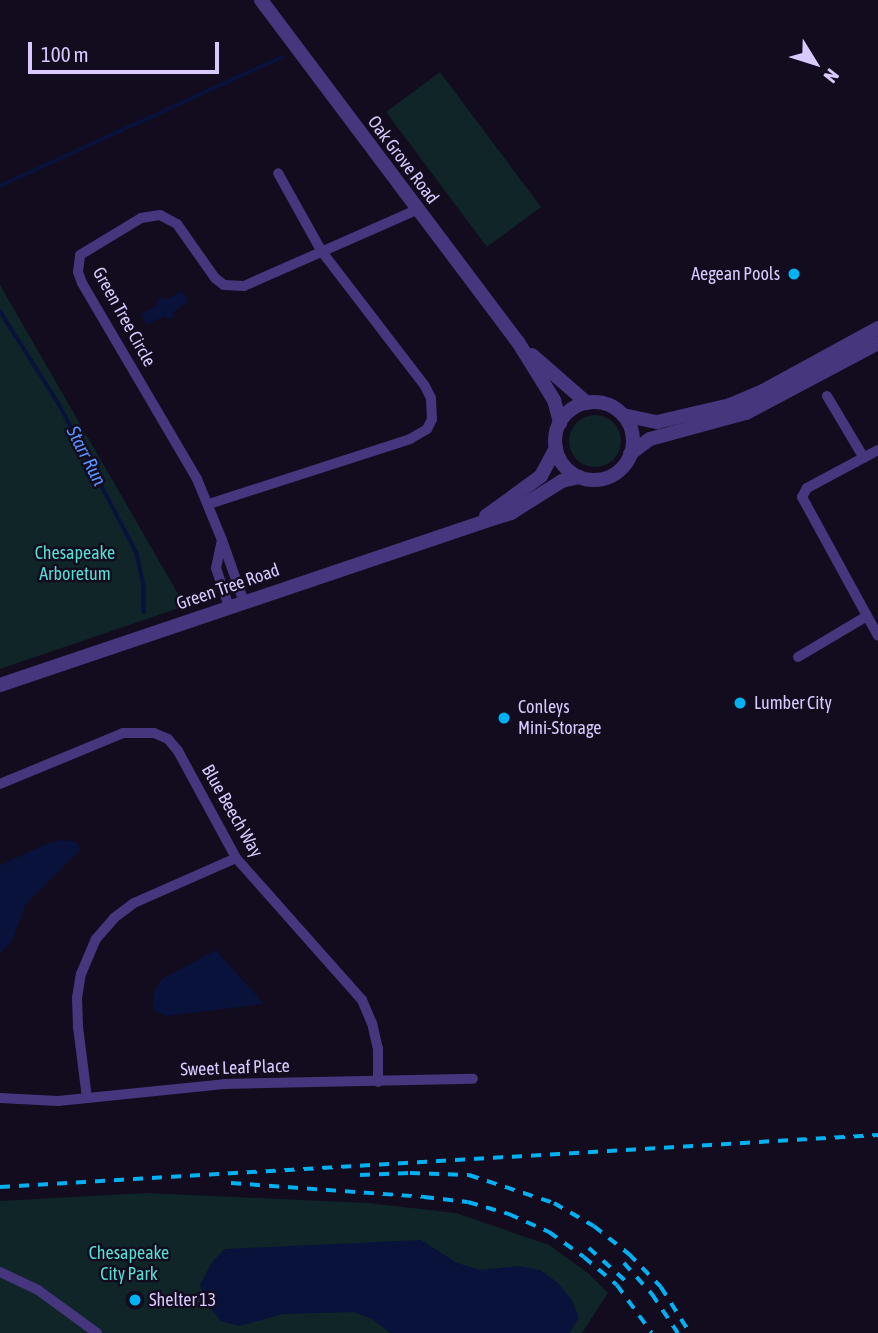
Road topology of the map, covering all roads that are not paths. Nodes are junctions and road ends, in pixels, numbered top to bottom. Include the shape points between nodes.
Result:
1 (261, 0) edge
2 (278, 173) dead end
3 (416, 210) junction
4 (322, 252) junction
5 (878, 328) edge
6 (518, 342) junction
7 (878, 343) edge
8 (827, 397) dead end
9 (587, 403) junction
10 (623, 415) junction
11 (560, 423) junction
12 (556, 448) junction
13 (878, 450) edge
14 (630, 454) junction
15 (864, 458) junction
16 (580, 477) junction
17 (209, 504) junction
18 (469, 526) junction
19 (222, 540) junction
20 (244, 602) junction
21 (229, 607) junction
22 (867, 616) junction
23 (878, 636) edge
24 (797, 657) dead end
25 (0, 685) edge
26 (0, 784) edge
27 (236, 858) junction
28 (473, 1079) dead end
29 (378, 1082) junction
30 (0, 1098) edge
31 (87, 1098) junction
32 (0, 1272) edge
33 (97, 1333) edge

1 - 3 street, Oak Grove Road
2 - 4 street
3 - 4 street, Green Tree Circle
3 - 6 street, Oak Grove Road
4 - 17 street via 425,386 432,419 427,429 410,439
4 - 17 street, Green Tree Circle via 232,287 215,278 177,224 160,215 141,218 80,255 82,283
5 - 10 street via 730,405 657,422
6 - 9 street, Oak Grove Road
6 - 11 street, Oak Grove Road via 554,400
7 - 14 street via 746,413 649,439
8 - 15 street
9 - 10 street via 610,405
9 - 11 street via 572,409
10 - 14 street via 633,435
11 - 12 street
12 - 16 street via 564,465
12 - 18 street, Green Tree Road via 541,476
13 - 15 street
14 - 16 street via 623,466 607,477
15 - 22 street via 807,488 802,496
16 - 18 street, Green Tree Road via 562,481 511,513
17 - 19 street, Green Tree Circle
18 - 20 street, Green Tree Road
19 - 20 street, Green Tree Circle
19 - 21 street, Green Tree Circle via 216,568
20 - 21 street, Green Tree Road
21 - 25 street, Green Tree Road
22 - 23 street
22 - 24 street
26 - 27 street, Blue Beech Way via 123,733 154,733 178,751
27 - 29 street, Blue Beech Way via 362,1000 378,1048
27 - 31 street via 134,903 96,939 81,974 77,998
28 - 29 street, Sweet Leaf Place
29 - 31 street, Sweet Leaf Place via 225,1084
30 - 31 street, Sweet Leaf Place
32 - 33 street via 38,1290

